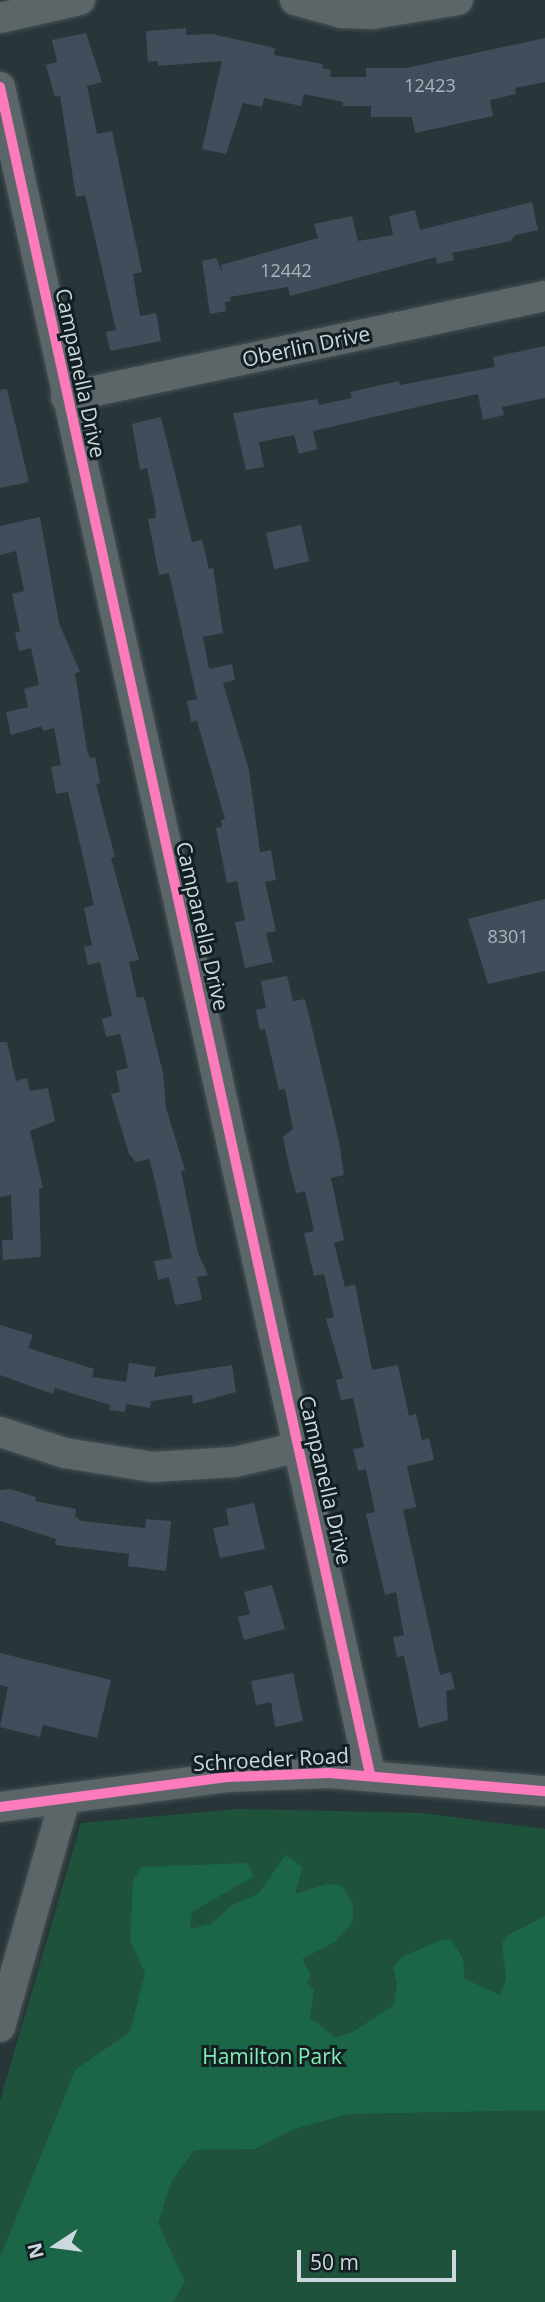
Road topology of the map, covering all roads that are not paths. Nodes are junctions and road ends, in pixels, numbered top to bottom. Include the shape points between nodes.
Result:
1 (80, 0) edge
2 (295, 0) edge
3 (458, 0) edge
4 (0, 19) edge
5 (0, 87) edge
6 (545, 296) edge
7 (66, 397) junction
8 (0, 1432) edge
9 (300, 1447) junction
10 (370, 1774) junction
11 (545, 1791) edge
12 (65, 1799) junction
13 (0, 1807) edge
14 (0, 2027) edge

1 - 4 street
2 - 3 street via 342,13 373,14
5 - 7 street, Campanella Drive
6 - 7 street, Oberlin Drive
7 - 9 street, Campanella Drive
8 - 9 street via 65,1453 152,1467 235,1462
9 - 10 street, Campanella Drive
10 - 11 street, Schroeder Road
10 - 12 street, Schroeder Road via 227,1777
12 - 13 street, Schroeder Road
12 - 14 street

